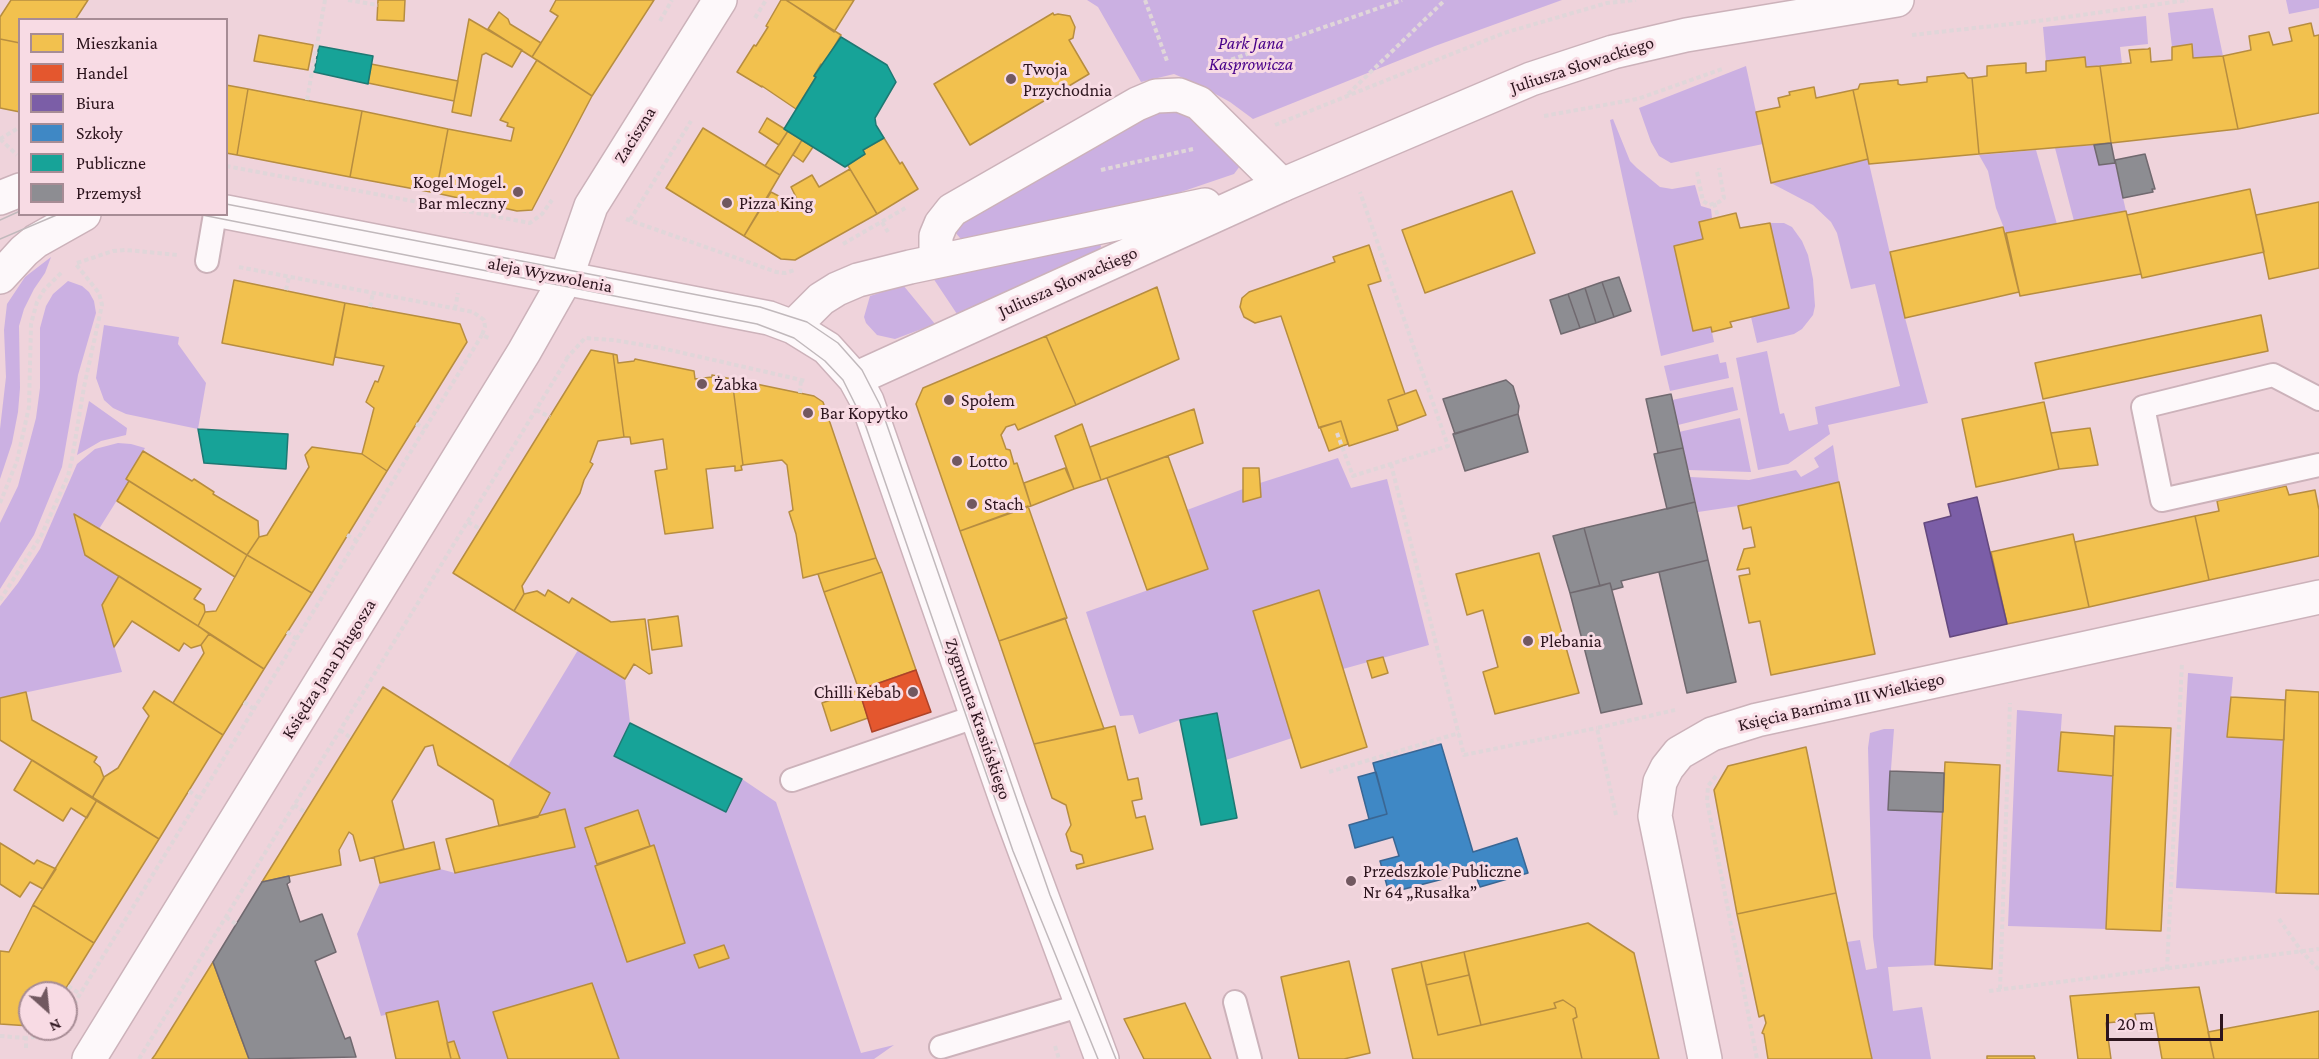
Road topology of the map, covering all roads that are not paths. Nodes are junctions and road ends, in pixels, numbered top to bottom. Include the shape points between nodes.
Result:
1 (720, 0) edge
2 (1897, 0) edge
3 (1282, 185) junction
4 (18, 191) edge
5 (0, 198) edge
6 (228, 212) edge
7 (80, 216) edge
8 (214, 216) edge
9 (207, 261) road end
10 (936, 261) junction
11 (0, 278) edge
12 (566, 278) junction
13 (793, 327) junction
14 (855, 379) junction
15 (2319, 399) edge
16 (2319, 465) edge
17 (2319, 597) edge
18 (976, 716) junction
19 (792, 780) dead end
20 (1235, 1002) dead end
21 (1082, 1005) junction
22 (941, 1047) dead end
23 (89, 1059) edge
24 (1102, 1059) edge
25 (1250, 1059) edge
26 (1705, 1059) edge

1 - 12 street, Zaciszna via 591,206
2 - 3 street, Juliusza Słowackiego via 1686,34 1613,52 1512,87
3 - 10 street, Juliusza Słowackiego via 1203,206
3 - 10 street via 1199,103 1173,85 952,210 936,236
3 - 14 street, Juliusza Słowackiego
4 - 5 street
6 - 12 street, aleja Wyzwolenia
7 - 11 street via 36,241
8 - 9 lane
10 - 13 street, Juliusza Słowackiego via 847,284 821,299
12 - 13 street, aleja Wyzwolenia via 769,318
12 - 23 street, Księdza Jana Długosza
13 - 14 street, aleja Wyzwolenia via 826,348
14 - 18 street, Zygmunta Krasińskiego via 881,438
15 - 16 lane via 2273,375 2143,407 2162,500
17 - 26 street, Księcia Barnima III Wielkiego via 1757,720 1712,734 1679,753 1660,782 1655,816
18 - 19 lane
18 - 21 street, Zygmunta Krasińskiego
20 - 25 lane
21 - 22 lane
21 - 24 street, Zygmunta Krasińskiego

